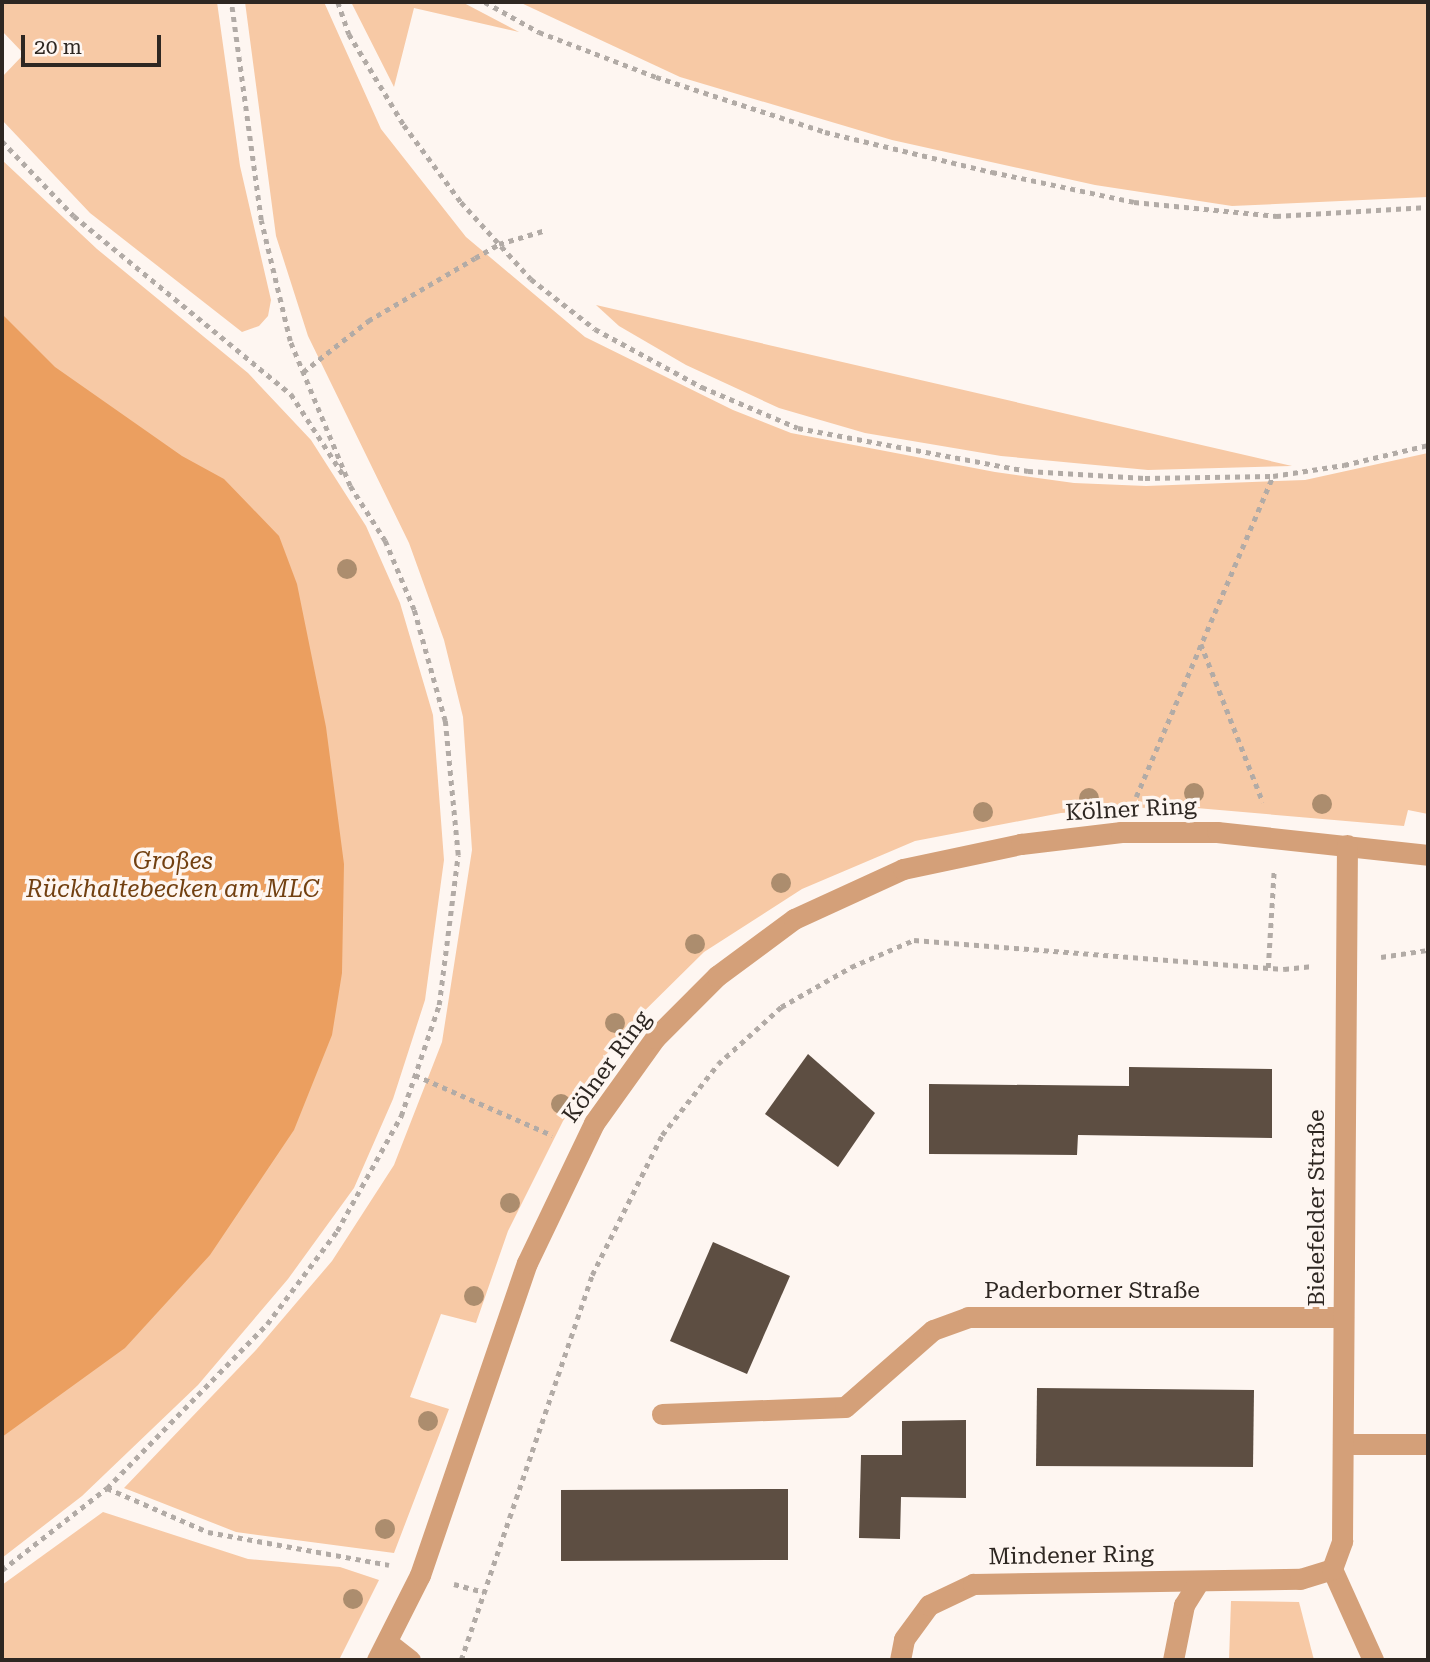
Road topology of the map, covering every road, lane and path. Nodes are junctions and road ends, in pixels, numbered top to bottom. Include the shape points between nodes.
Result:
1 (231, 2) edge
2 (338, 2) edge
3 (485, 2) edge
4 (2, 141) edge
5 (1428, 207) edge
6 (545, 230) dead end
7 (499, 244) junction
8 (303, 372) junction
9 (1428, 445) edge
10 (1273, 476) junction
11 (350, 486) junction
12 (1200, 643) junction
13 (1121, 832) junction
14 (1276, 837) junction
15 (1347, 845) junction
16 (1428, 855) edge
17 (1428, 950) edge
18 (1346, 962) junction
19 (1268, 968) junction
20 (415, 1075) junction
21 (584, 1142) junction
22 (1343, 1317) junction
23 (662, 1414) dead end
24 (1343, 1444) junction
25 (1428, 1444) edge
26 (107, 1488) junction
27 (1332, 1569) junction
28 (2, 1570) edge
29 (420, 1575) junction
30 (1199, 1581) junction
31 (484, 1592) junction
32 (382, 1652) edge
33 (410, 1660) edge
34 (461, 1660) edge
35 (900, 1660) edge
36 (1172, 1660) edge
37 (1373, 1660) edge

1 - 8 path via 261,220 290,341
2 - 7 path via 349,34 404,125
3 - 5 path via 539,32 656,77 825,132 992,173 1134,202 1276,216
4 - 11 path via 74,216 291,394
6 - 7 path
7 - 8 path via 368,321
7 - 10 path via 531,279 595,329 702,387 799,428 1028,471 1144,478
8 - 11 path
9 - 10 path via 1344,466
10 - 12 path
11 - 20 path via 385,541 414,610 445,721 458,855 439,1005
12 - 13 path
12 - 14 path
13 - 14 street, Kölner Ring
13 - 21 street, Kölner Ring via 1021,844 903,869 794,919 717,976 655,1038
14 - 15 street, Kölner Ring
14 - 19 path
15 - 16 street, Kölner Ring
15 - 18 street, Bielefelder Straße
17 - 18 path
18 - 19 path
18 - 22 street, Bielefelder Straße
19 - 31 path via 914,940 850,967 781,1007 718,1064 662,1135 592,1275
20 - 21 path via 555,1137
20 - 26 path via 401,1116 337,1231 267,1324
21 - 29 street, Kölner Ring via 527,1263
22 - 23 street, Paderborner Straße via 968,1317 933,1330 845,1407
22 - 24 street, Bielefelder Straße
24 - 25 street
24 - 27 street, Bielefelder Straße via 1342,1541
26 - 28 path
26 - 29 path via 208,1532 376,1561
27 - 30 street via 1300,1579
27 - 37 street
29 - 31 path
29 - 32 street, Kölner Ring
30 - 35 street, Mindener Ring via 973,1584 929,1605 904,1639
30 - 36 street via 1184,1605
31 - 34 path
32 - 33 street

